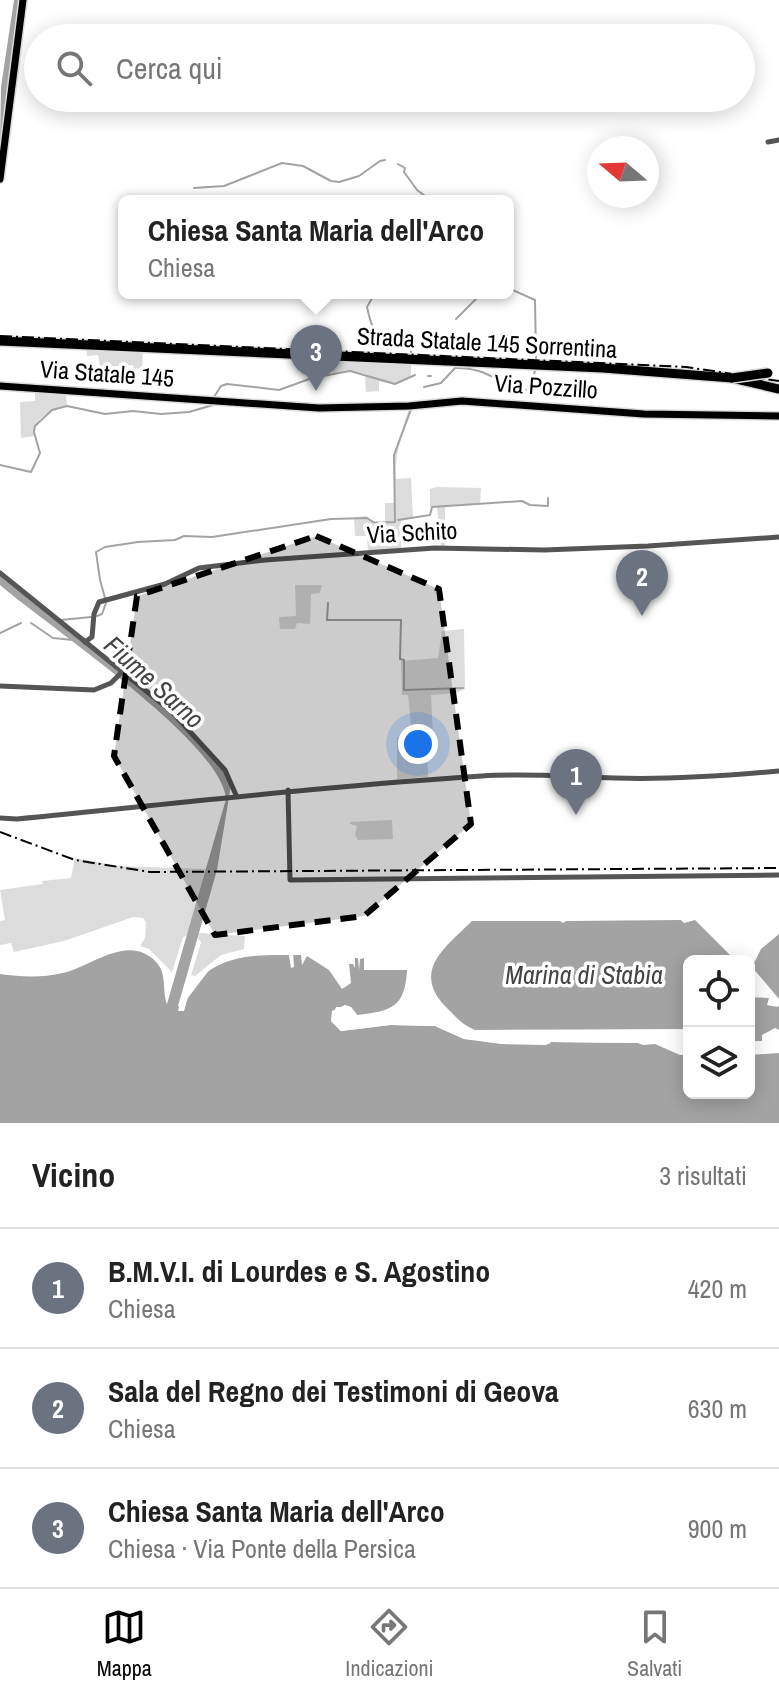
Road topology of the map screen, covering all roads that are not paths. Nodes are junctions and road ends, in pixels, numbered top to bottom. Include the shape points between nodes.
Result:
1 (23, 0) edge
2 (779, 140) edge
3 (768, 142) dead end
4 (0, 179) edge
5 (0, 341) edge
6 (615, 369) junction
7 (779, 369) edge
8 (734, 377) junction
9 (760, 380) dead end
10 (0, 386) edge
11 (779, 387) edge
12 (409, 406) joint
13 (779, 416) edge
14 (779, 537) edge
15 (0, 573) edge
16 (85, 642) junction
17 (123, 671) junction
18 (0, 686) edge
19 (779, 771) edge
20 (288, 790) junction
21 (236, 795) junction
22 (0, 818) edge
23 (779, 875) edge

1 - 4 main road
2 - 3 street
5 - 6 highway, Strada Statale 145 Sorrentina
6 - 8 highway, Strada Statale 145 Sorrentina
6 - 8 highway
7 - 8 highway, Strada Statale 145 Sorrentina, bridge
8 - 11 highway
9 - 11 highway
10 - 12 main road, Via Statale 145 via 323,408
12 - 13 main road, Via Pozzillo via 462,401 644,414
14 - 16 street, Via Schito via 544,550 435,548 199,568 165,584 99,602 91,638
15 - 16 street
16 - 17 street
17 - 18 street via 94,690
17 - 21 street via 190,731 225,770
19 - 20 street via 706,778 482,776
20 - 21 street
20 - 23 street via 290,880
21 - 22 street

